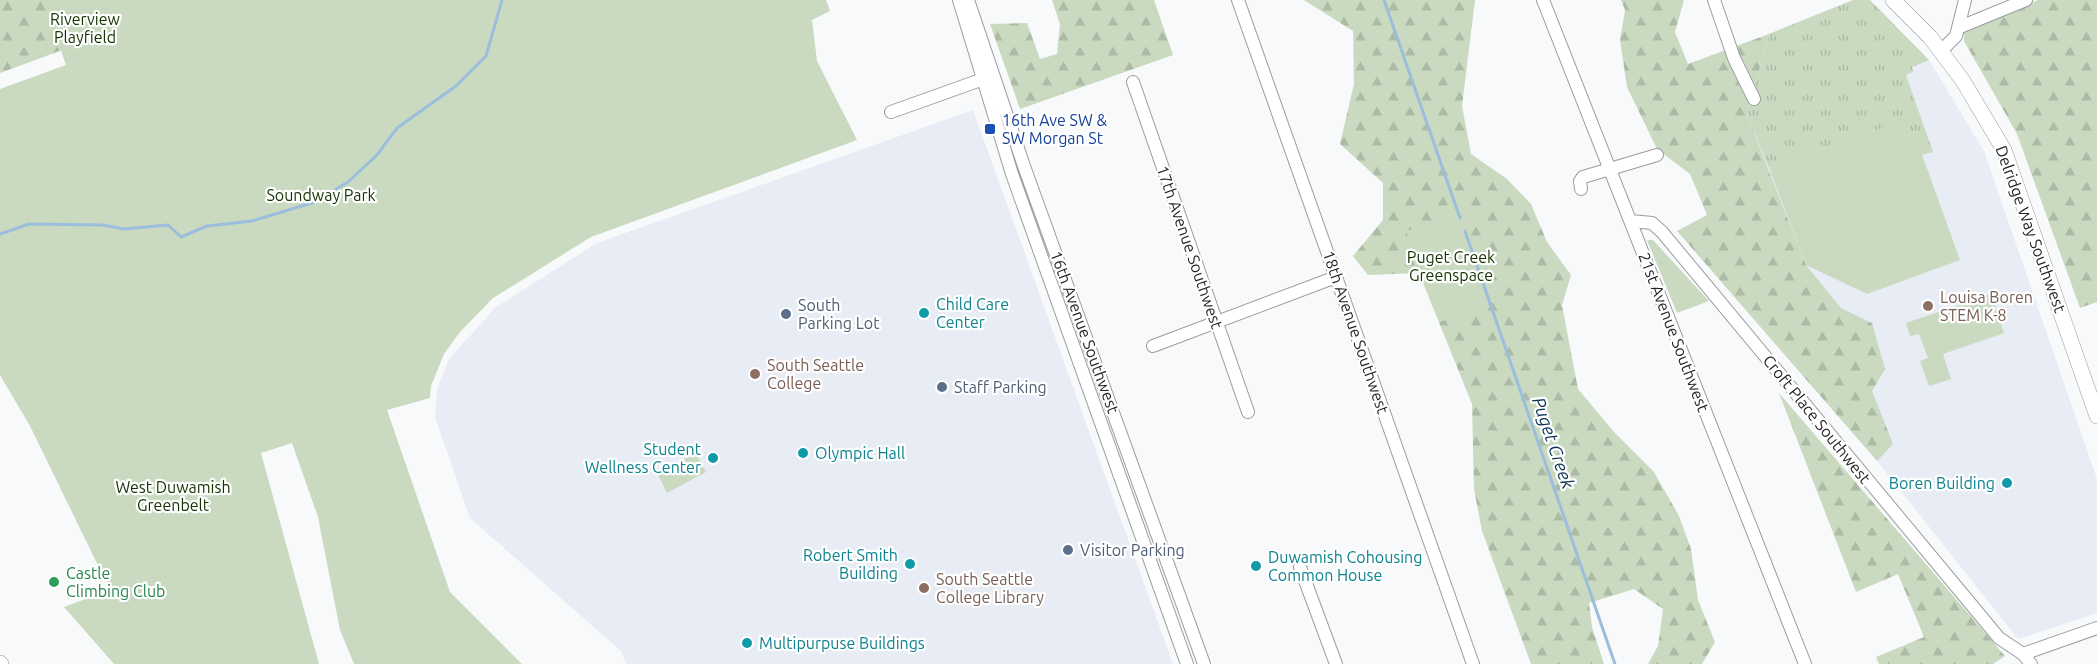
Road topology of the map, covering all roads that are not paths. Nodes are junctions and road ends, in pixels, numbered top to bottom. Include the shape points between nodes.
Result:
1 (959, 0) edge
2 (968, 0) edge
3 (1238, 0) edge
4 (1543, 0) edge
5 (1714, 0) edge
6 (1893, 0) edge
7 (1965, 0) edge
8 (2026, 0) edge
9 (1960, 27) junction
10 (1941, 51) junction
11 (988, 77) junction
12 (1133, 82) dead end
13 (1754, 99) dead end
14 (891, 112) dead end
15 (1657, 155) dead end
16 (1609, 168) junction
17 (1581, 189) dead end
18 (1631, 221) junction
19 (1336, 277) junction
20 (1216, 322) junction
21 (1153, 346) dead end
22 (1248, 412) dead end
23 (2097, 416) edge
24 (1300, 567) dead end
25 (2097, 628) edge
26 (2023, 654) junction
27 (1187, 664) edge
28 (1204, 664) edge
29 (1336, 664) edge
30 (1473, 664) edge
31 (1805, 664) edge
32 (2031, 664) edge

1 - 11 street, 16th Avenue Southwest
2 - 11 street, 16th Avenue Southwest
3 - 19 street, 18th Avenue Southwest
4 - 16 street, 21st Avenue Southwest
5 - 13 street via 1734,58
6 - 10 main road, Delridge Way Southwest
7 - 9 street
8 - 9 street
9 - 10 street
10 - 23 main road, Delridge Way Southwest via 1986,115 2004,150
11 - 14 street
11 - 27 street, 16th Avenue Southwest via 1012,174
11 - 28 street, 16th Avenue Southwest
12 - 20 street, 17th Avenue Southwest
15 - 16 street
16 - 17 street via 1583,177
16 - 18 street, 21st Avenue Southwest
18 - 26 street, Croft Place Southwest via 1652,223 1662,232 1999,638
18 - 31 street, 21st Avenue Southwest
19 - 20 street
19 - 30 street, 18th Avenue Southwest
20 - 21 street
20 - 22 street, 17th Avenue Southwest
24 - 29 street
25 - 26 street
26 - 32 street, Croft Place Southwest

